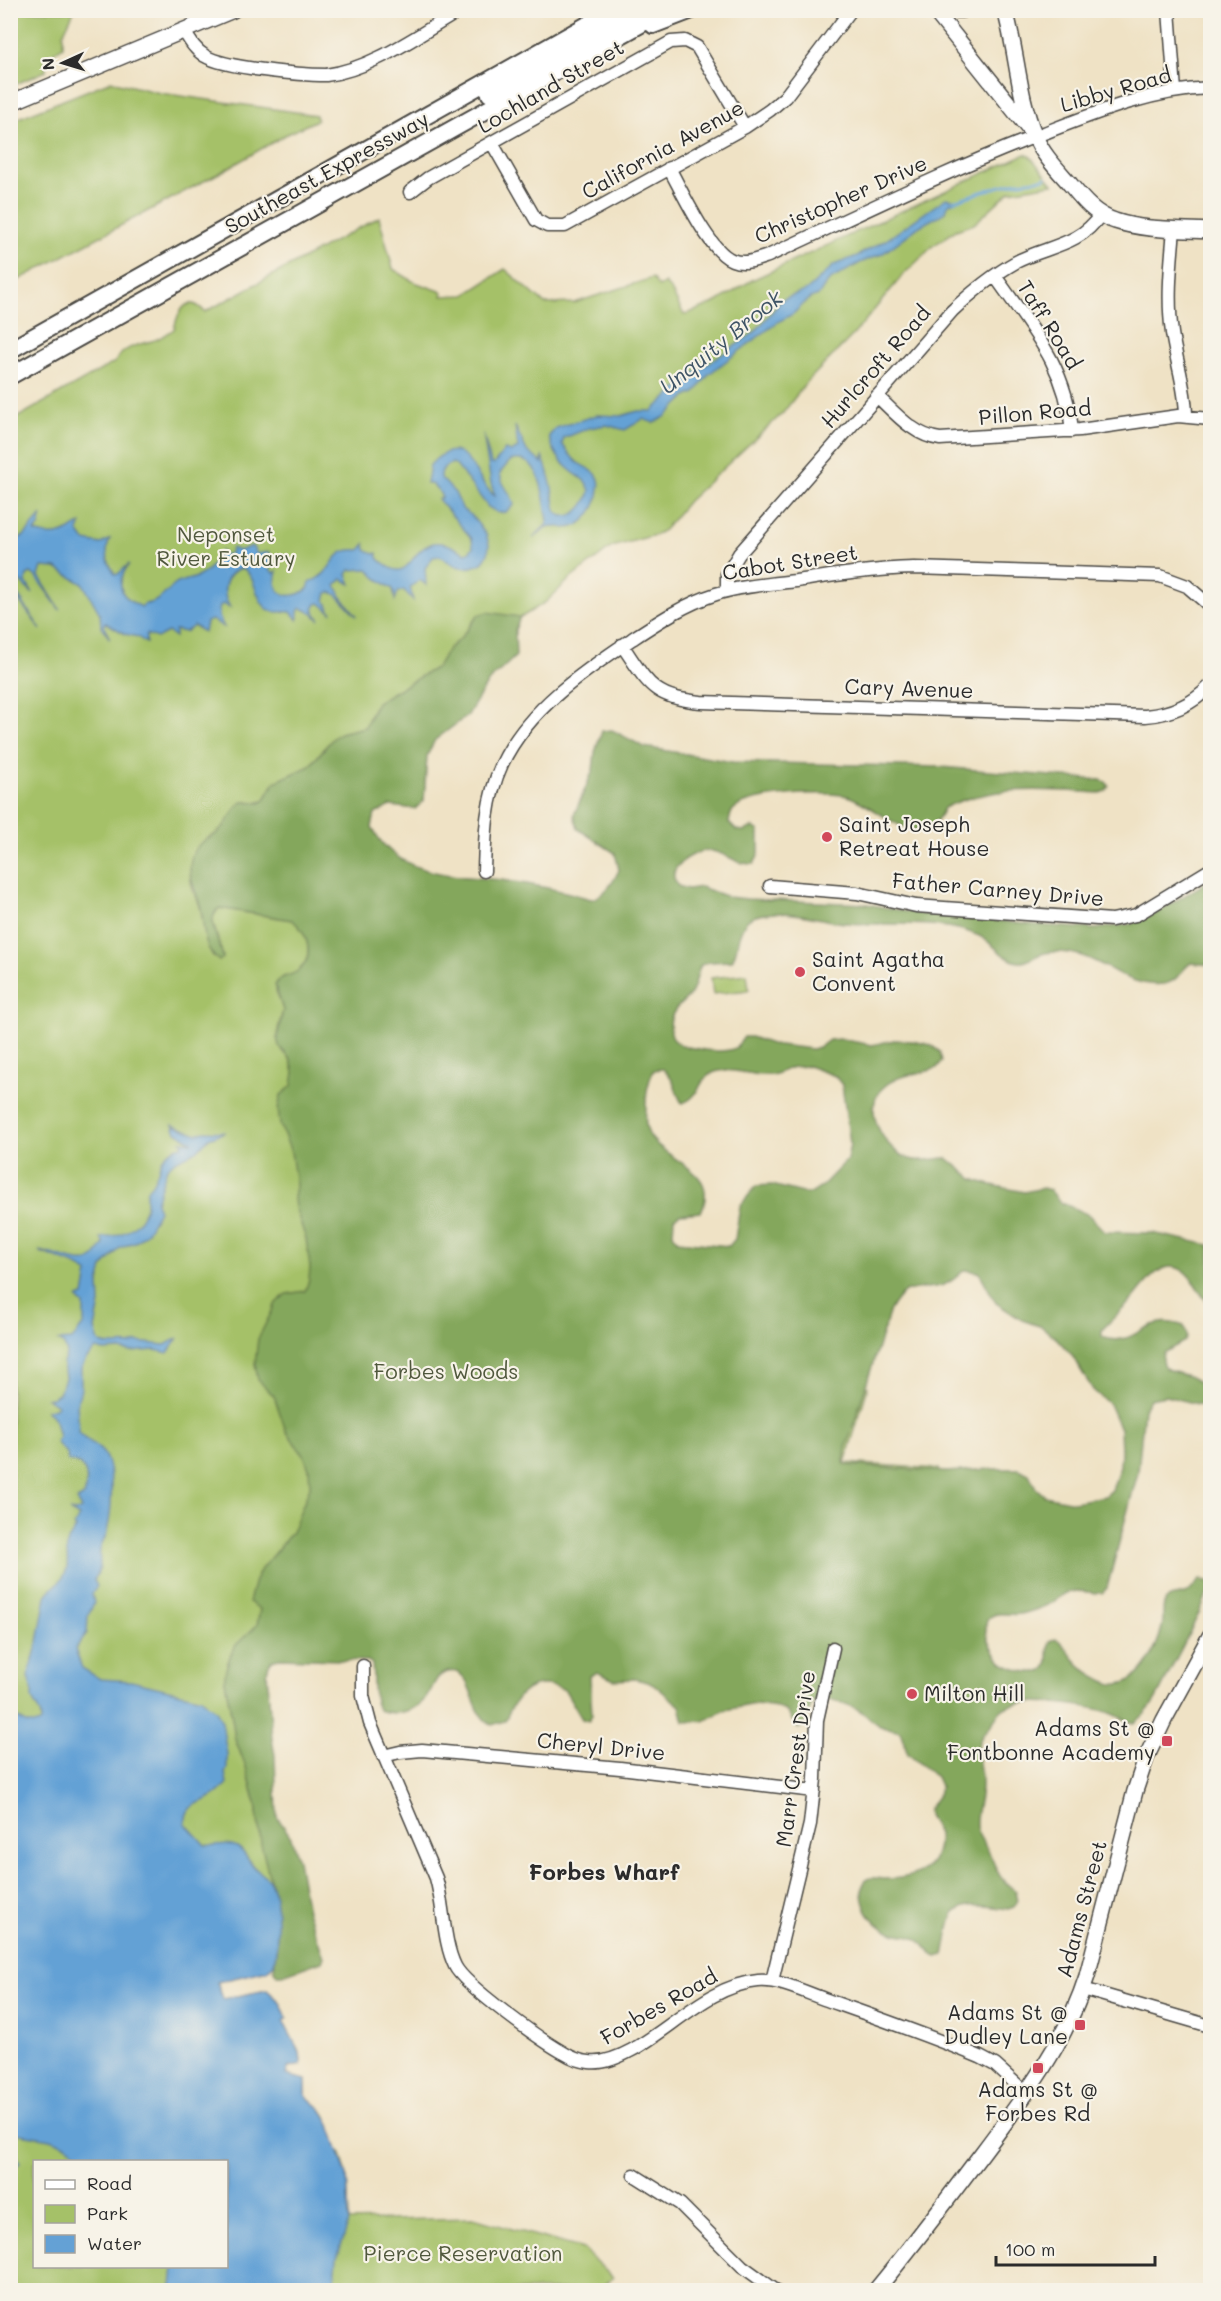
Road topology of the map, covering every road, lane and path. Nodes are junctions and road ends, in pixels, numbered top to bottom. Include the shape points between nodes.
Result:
1 (233, 10) edge
2 (461, 10) edge
3 (596, 10) edge
4 (614, 10) edge
5 (638, 10) edge
6 (666, 10) edge
7 (692, 10) edge
8 (851, 10) edge
9 (934, 10) edge
10 (945, 10) edge
11 (962, 10) edge
12 (1005, 10) edge
13 (1169, 10) edge
14 (184, 31) junction
15 (626, 33) junction
16 (1210, 88) edge
17 (1175, 91) junction
18 (10, 104) edge
19 (745, 126) junction
20 (1035, 136) junction
21 (492, 143) junction
22 (669, 168) junction
23 (410, 192) dead end
24 (1100, 215) junction
25 (1174, 229) junction
26 (1210, 231) edge
27 (995, 276) junction
28 (10, 340) edge
29 (10, 350) edge
30 (10, 364) edge
31 (10, 376) edge
32 (877, 396) junction
33 (1186, 416) junction
34 (1210, 419) edge
35 (1072, 431) junction
36 (727, 591) junction
37 (1210, 606) edge
38 (622, 645) junction
39 (1210, 686) edge
40 (1210, 870) edge
41 (484, 871) dead end
42 (770, 886) dead end
43 (1210, 1636) edge
44 (833, 1648) dead end
45 (363, 1666) dead end
46 (383, 1756) junction
47 (814, 1791) junction
48 (772, 1982) junction
49 (1083, 1989) junction
50 (1210, 2026) edge
51 (1026, 2093) junction
52 (634, 2175) dead end
53 (775, 2290) edge
54 (876, 2290) edge

1 - 14 main road
2 - 14 street via 367,64 326,75 218,61 200,52
3 - 28 highway, Southeast Expressway
4 - 29 highway
5 - 30 highway
6 - 15 highway, Southeast Expressway
7 - 15 highway
8 - 19 street, California Avenue via 785,97
9 - 20 main road
10 - 11 main road
12 - 20 main road
13 - 17 street
14 - 18 main road
15 - 31 highway, Southeast Expressway
16 - 17 street, Libby Road
17 - 20 street, Libby Road via 1112,107
19 - 21 street, Lochland Street via 697,47 678,41 657,48
19 - 22 street, California Avenue
20 - 22 street, Christopher Drive via 750,262 731,260 715,248
20 - 24 main road via 1043,151
21 - 22 street, California Avenue via 536,220 553,227 571,223
21 - 23 street, Lochland Street
24 - 25 main road via 1125,224
24 - 27 street, Hurlcroft Road via 1082,236 1027,257
25 - 26 main road
25 - 33 street via 1171,321
27 - 32 street, Hurlcroft Road via 952,311
27 - 35 street, Taff Road via 1053,361 1066,393
32 - 35 street, Pillon Road via 914,429 933,438
32 - 36 street, Hurlcroft Road via 739,554 727,574
33 - 34 street, Pillon Road
33 - 35 street, Pillon Road
36 - 37 street, Cabot Street via 890,569 1140,575 1178,582
36 - 38 street, Cabot Street via 672,614
38 - 39 street, Cary Avenue via 654,689 674,698 701,702 1145,716 1184,706
38 - 41 street, Cabot Street via 556,696 511,748 488,805
40 - 42 street, Father Carney Drive via 1143,911 1112,920 916,906 857,893
43 - 49 main road, Adams Street via 1146,1758
44 - 47 street, Marr Crest Drive via 817,1720
45 - 46 street, Forbes Road via 365,1705
46 - 47 street, Cheryl Drive via 422,1750
46 - 48 street, Forbes Road via 436,1878 450,1953 458,1972 565,2054 592,2063 609,2060 637,2047 722,1991 744,1983
47 - 48 street, Marr Crest Drive via 808,1834
48 - 51 street, Forbes Road via 980,2056
49 - 50 street
49 - 51 main road, Adams Street via 1063,2034
51 - 54 main road, Adams Street
52 - 53 street via 680,2204 748,2271

